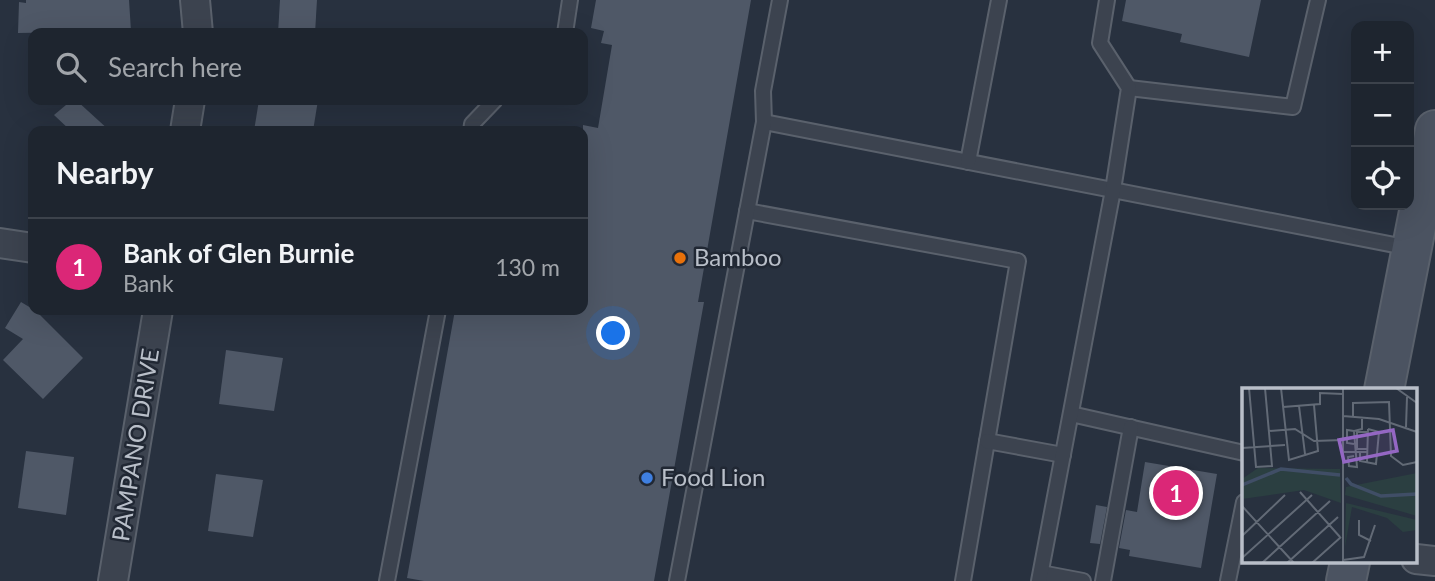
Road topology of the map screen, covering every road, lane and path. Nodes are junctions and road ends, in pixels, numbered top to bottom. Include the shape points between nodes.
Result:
1 (195, 0) edge
2 (570, 0) edge
3 (780, 0) edge
4 (999, 0) edge
5 (1107, 0) edge
6 (1318, 0) edge
7 (198, 28) edge
8 (566, 28) edge
9 (1129, 89) junction
10 (189, 105) edge
11 (490, 105) edge
12 (764, 122) junction
13 (186, 126) edge
14 (472, 126) edge
15 (1435, 130) edge
16 (968, 162) junction
17 (1113, 190) junction
18 (747, 211) junction
19 (0, 243) edge
20 (28, 247) edge
21 (1411, 248) junction
22 (157, 315) edge
23 (437, 315) edge
24 (1384, 388) edge
25 (1071, 414) junction
26 (1131, 428) junction
27 (987, 441) junction
28 (1242, 453) edge
29 (1063, 455) junction
30 (1242, 512) edge
31 (1040, 577) edge
32 (113, 581) edge
33 (387, 581) edge
34 (677, 581) edge
35 (963, 581) edge
36 (1083, 581) edge
37 (1103, 581) edge
38 (1228, 581) edge

1 - 7 street
2 - 8 lane
3 - 12 lane via 763,91
4 - 16 lane
5 - 9 lane via 1100,43
6 - 9 lane via 1293,107
9 - 17 lane
10 - 13 street
11 - 14 lane
12 - 16 lane
12 - 18 lane
15 - 21 main road
16 - 17 lane
17 - 21 lane
17 - 25 lane
18 - 27 lane via 1018,261
18 - 34 lane
19 - 20 street
21 - 24 main road
22 - 32 street, PAMPANO DRIVE
23 - 33 lane
25 - 26 lane
25 - 29 lane
26 - 28 lane
26 - 37 lane
27 - 29 lane
27 - 35 lane
29 - 31 lane
30 - 38 lane
31 - 36 lane

